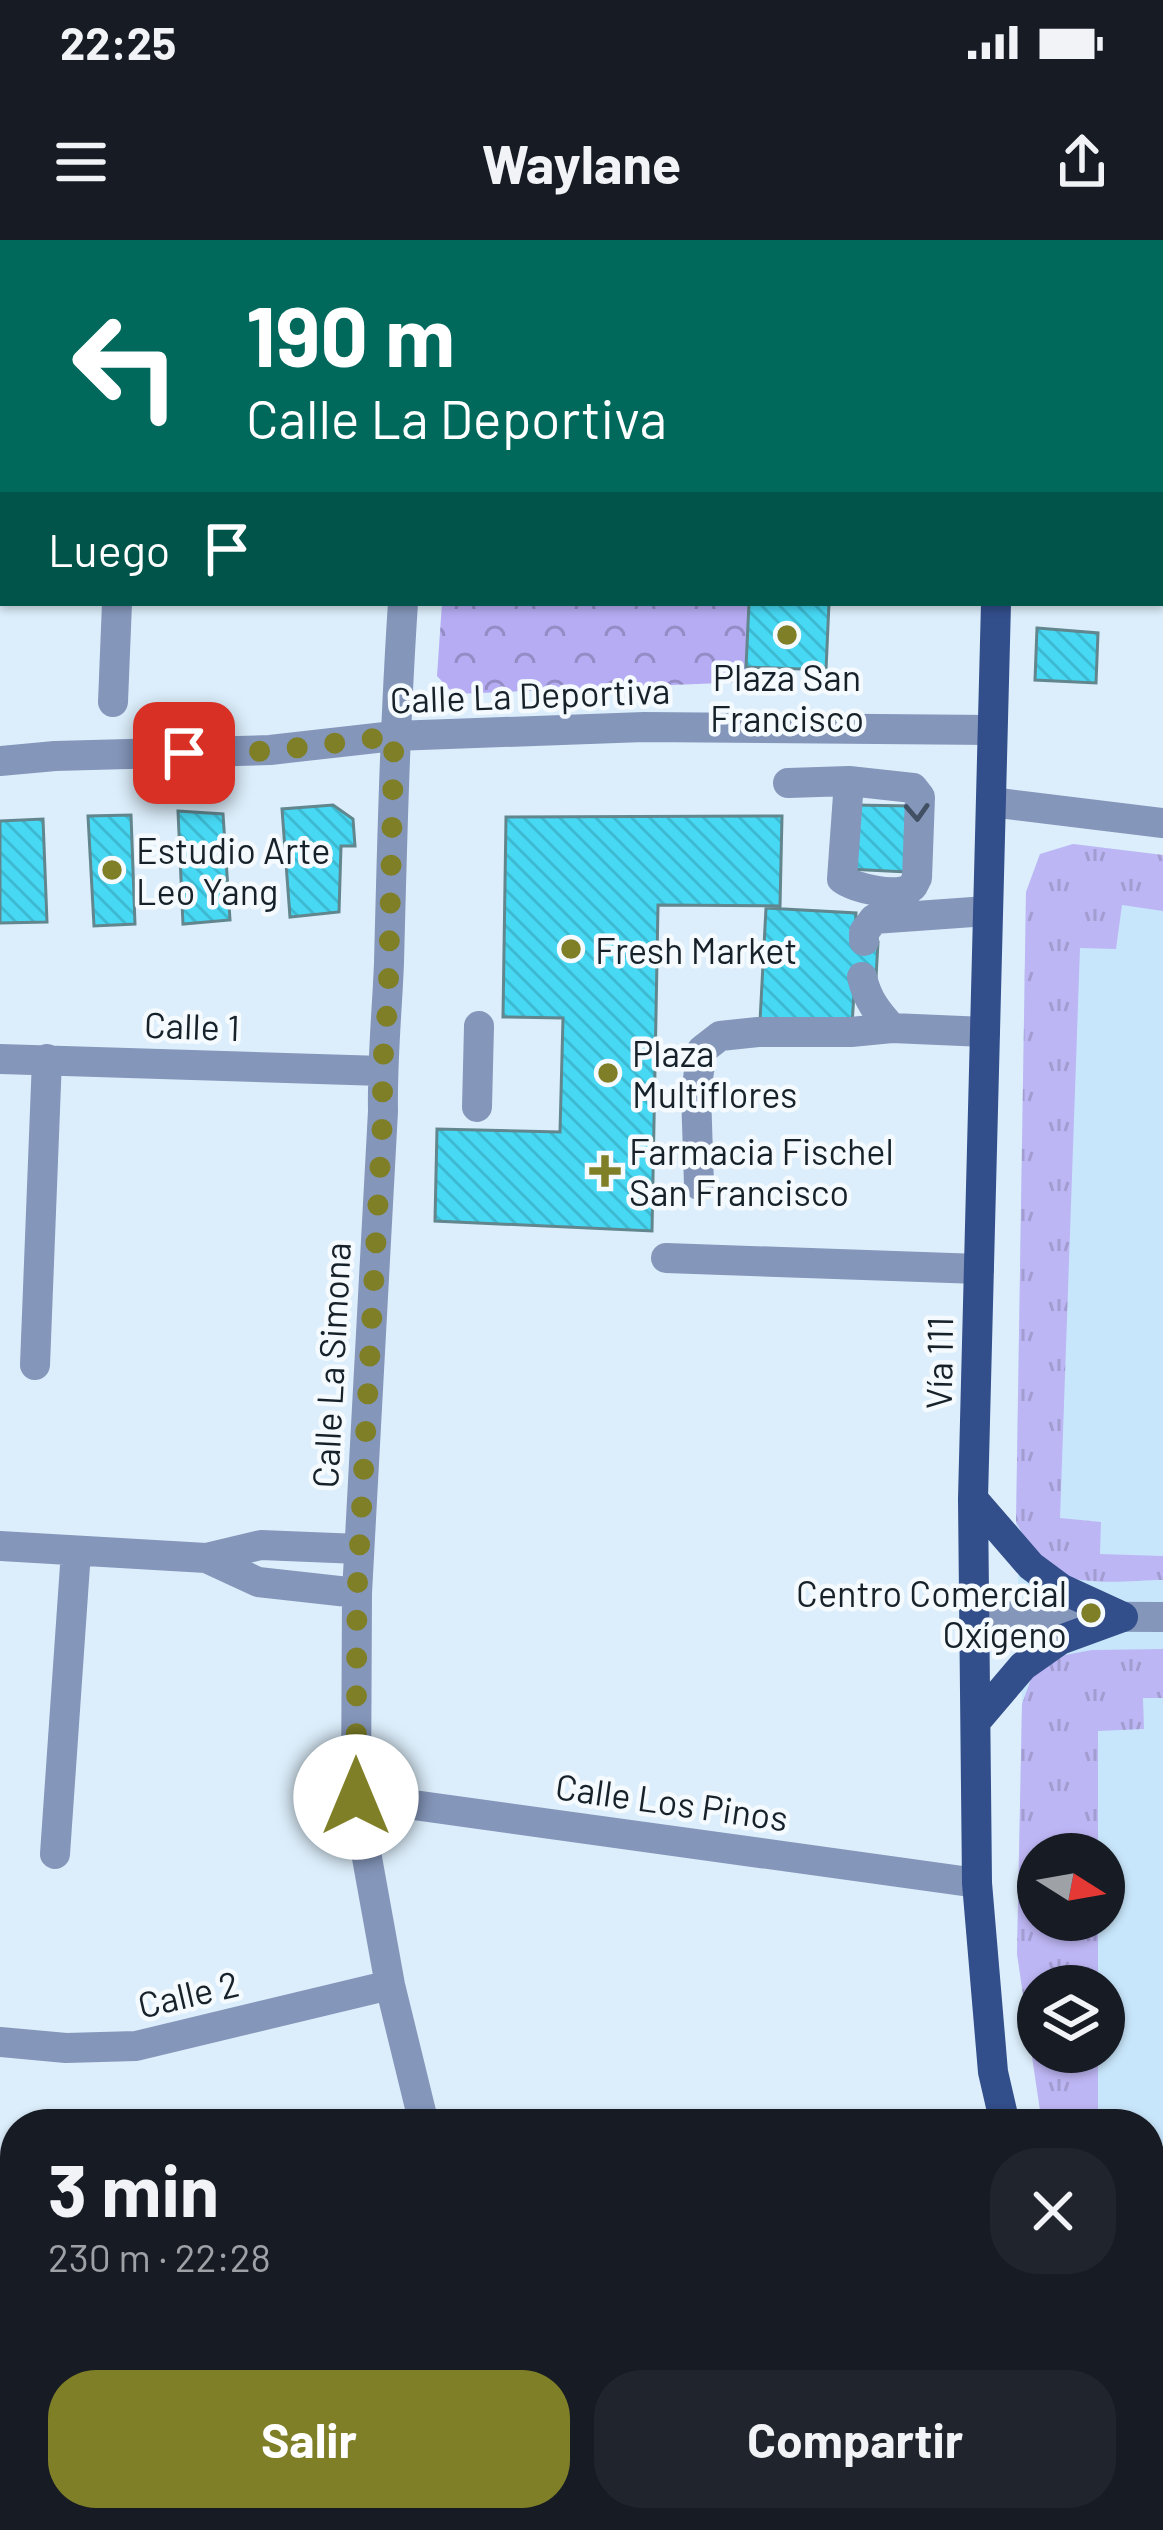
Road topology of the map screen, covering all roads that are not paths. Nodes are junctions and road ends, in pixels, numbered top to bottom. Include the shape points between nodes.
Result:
1 (117, 606) edge
2 (403, 606) edge
3 (996, 606) edge
4 (113, 702) dead end
5 (992, 730) junction
6 (394, 736) junction
7 (0, 761) edge
8 (849, 781) dead end
9 (788, 783) dead end
10 (991, 802) junction
11 (1163, 823) edge
12 (987, 911) junction
13 (864, 941) dead end
14 (862, 977) dead end
15 (478, 1026) dead end
16 (892, 1028) junction
17 (985, 1032) junction
18 (0, 1059) edge
19 (47, 1059) junction
20 (382, 1071) junction
21 (477, 1107) dead end
22 (699, 1185) dead end
23 (666, 1258) dead end
24 (979, 1269) junction
25 (35, 1365) dead end
26 (974, 1499) junction
27 (0, 1546) edge
28 (359, 1549) junction
29 (76, 1552) junction
30 (206, 1558) junction
31 (357, 1593) junction
32 (976, 1616) junction
33 (1123, 1617) junction
34 (1163, 1617) edge
35 (977, 1720) junction
36 (356, 1797) junction
37 (55, 1854) dead end
38 (977, 1883) junction
39 (390, 1985) junction
40 (0, 2042) edge
41 (420, 2109) edge
42 (1002, 2109) edge

1 - 4 street
2 - 6 street, Calle La Simona
3 - 5 main road, Vía 111
5 - 6 street, Calle La Deportiva via 644,727
5 - 10 main road, Vía 111
6 - 7 street, Calle La Deportiva via 270,751
6 - 20 street, Calle La Simona
8 - 9 street
10 - 11 street
10 - 12 main road, Vía 111
12 - 13 street via 874,919
12 - 17 main road, Vía 111
14 - 16 street via 874,1010
15 - 21 street
16 - 17 street
16 - 22 street via 720,1036 702,1050
17 - 24 main road, Vía 111
18 - 19 street, Calle 1
19 - 20 street, Calle 1
19 - 25 street
20 - 28 street, Calle La Simona
23 - 24 street
24 - 26 main road, Vía 111
26 - 32 main road, Vía 111
26 - 33 main road via 1031,1566
27 - 29 street
28 - 30 street via 260,1545
28 - 31 street, Calle La Simona
29 - 30 street
29 - 37 street
30 - 31 street via 259,1582
31 - 36 street, Calle La Simona
32 - 33 street
32 - 35 main road, Vía 111
33 - 34 street
33 - 35 main road via 1060,1640 1023,1666
35 - 38 main road, Vía 111
36 - 38 street, Calle Los Pinos
36 - 39 street, Calle La Simona
38 - 42 main road, Vía 111
39 - 40 street, Calle 2 via 136,2046
39 - 41 street, Calle La Simona

